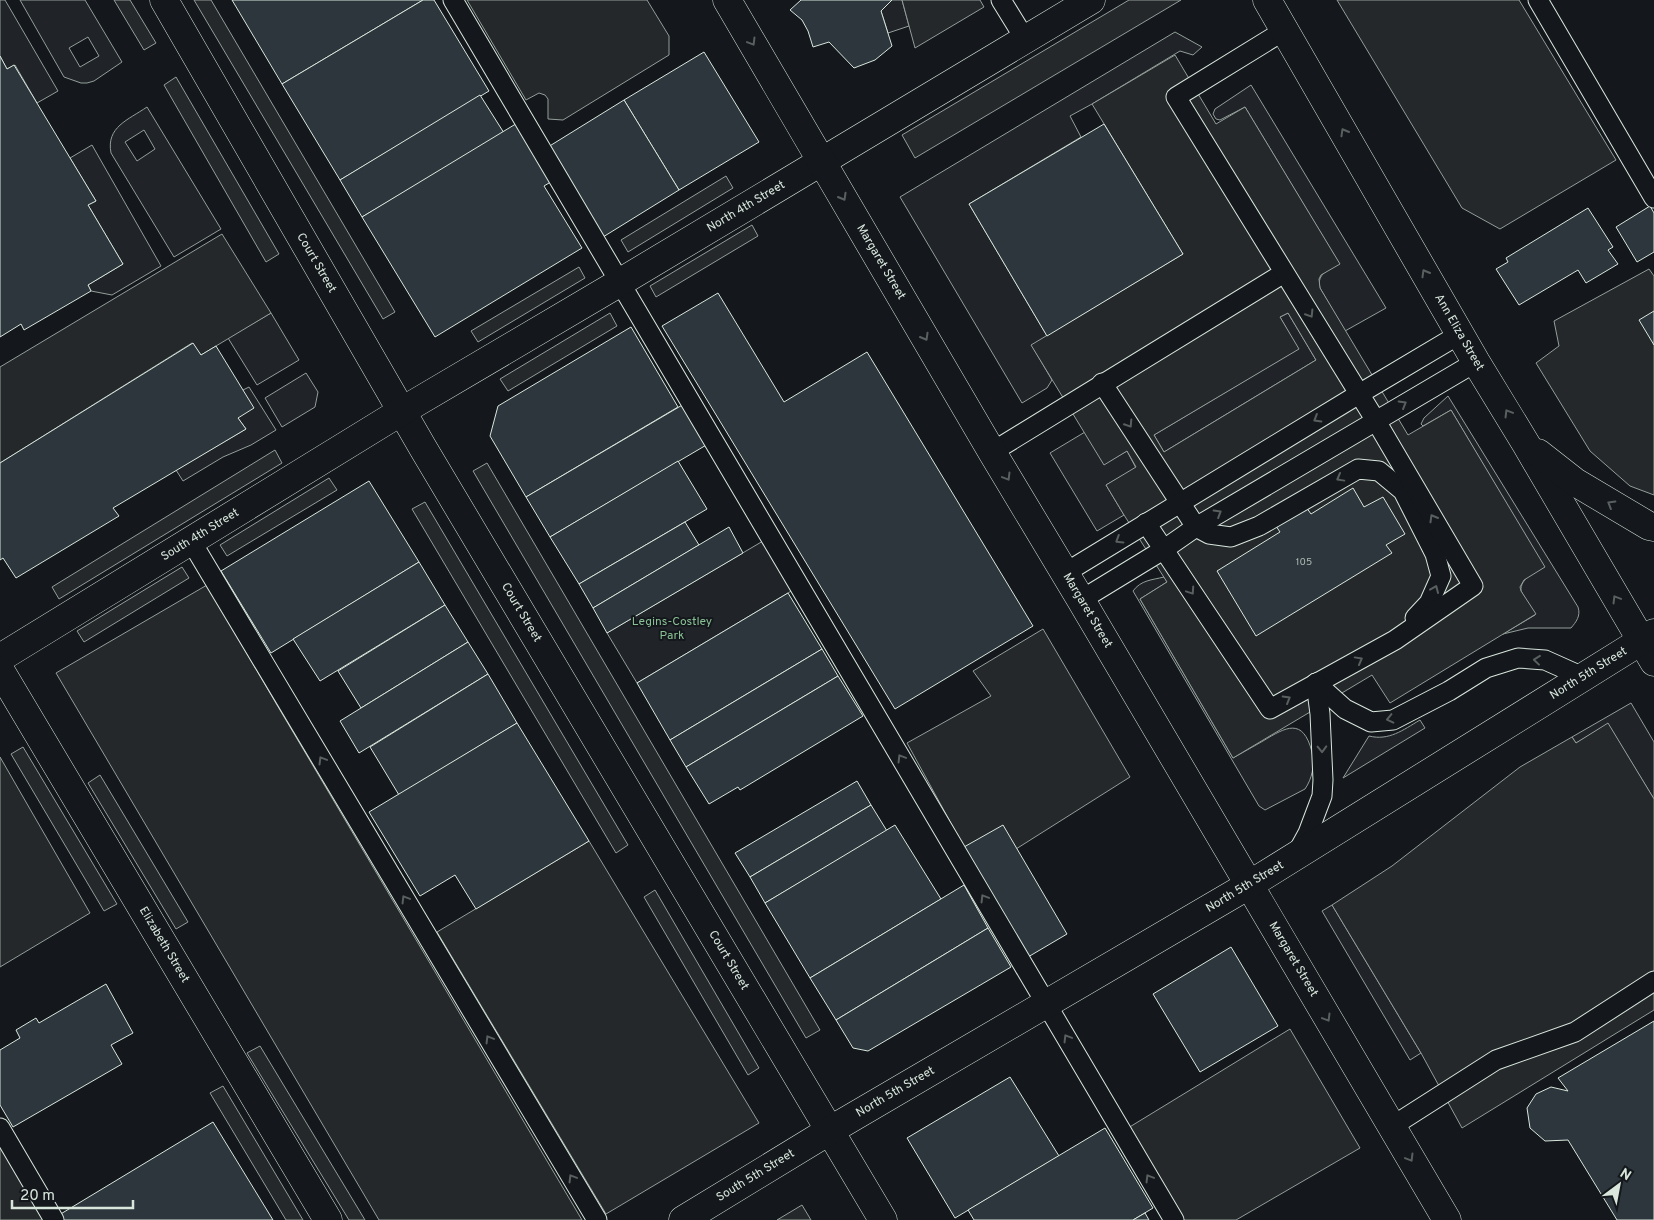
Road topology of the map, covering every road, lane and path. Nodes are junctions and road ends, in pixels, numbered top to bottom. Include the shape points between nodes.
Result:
1 (164, 0) edge
2 (453, 0) edge
3 (727, 0) edge
4 (1001, 0) edge
5 (1091, 0) edge
6 (1268, 0) edge
7 (1538, 0) edge
8 (1285, 30) junction
9 (1025, 39) junction
10 (822, 161) junction
11 (1654, 198) edge
12 (1284, 273) junction
13 (620, 283) junction
14 (1460, 334) junction
15 (1476, 362) junction
16 (1102, 383) junction
17 (1359, 394) junction
18 (402, 411) junction
19 (1376, 421) junction
20 (1526, 444) junction
21 (992, 452) junction
22 (1180, 503) junction
23 (1146, 524) junction
24 (1196, 527) junction
25 (1654, 527) edge
26 (192, 541) junction
27 (1163, 550) junction
28 (1064, 573) junction
29 (1081, 600) junction
30 (1395, 640) junction
31 (1650, 645) edge
32 (0, 658) edge
33 (0, 670) edge
34 (1583, 677) junction
35 (1316, 683) junction
36 (1294, 857) junction
37 (1249, 885) junction
38 (1654, 981) edge
39 (1046, 1004) junction
40 (1391, 1127) junction
41 (0, 1128) edge
42 (829, 1131) junction
43 (54, 1220) edge
44 (328, 1220) edge
45 (597, 1220) edge
46 (682, 1220) edge
47 (883, 1220) edge
48 (1174, 1220) edge
49 (1446, 1220) edge

1 - 18 main road, Court Street
2 - 13 lane
3 -> 10 main road, Margaret Street
4 - 9 lane
5 - 9 main road, North 4th Street
6 - 8 main road, Ann Eliza Street
7 - 11 lane
8 - 12 lane via 1176,97
14 -> 8 main road, Ann Eliza Street
9 - 10 main road, North 4th Street
10 - 13 main road, North 4th Street
10 -> 21 main road, Margaret Street
12 - 16 lane
12 -> 17 lane
13 - 18 main road, North 4th Street
39 -> 13 lane
14 - 15 main road, Ann Eliza Street
14 - 17 lane
19 -> 15 lane
20 -> 15 main road, Ann Eliza Street
16 - 21 lane
16 -> 22 lane
17 - 19 lane
17 -> 22 lane
18 - 26 main road, South 4th Street
18 - 42 main road, Court Street
24 -> 19 lane
30 -> 19 lane via 1473,586
25 -> 20 main road via 1575,482
31 -> 20 main road, Ann Eliza Street
21 -> 28 main road, Margaret Street
22 - 23 lane
22 - 24 lane
23 - 27 lane
23 -> 28 lane
24 - 27 lane
30 -> 24 lane via 1430,603 1441,576 1435,554 1403,491 1379,471 1358,469 1265,523 1231,537 1209,534
26 - 32 main road, South 4th Street
45 -> 26 lane
27 - 29 lane
27 -> 35 lane via 1270,709
28 - 29 main road, Margaret Street
29 - 37 main road, Margaret Street
35 -> 30 lane
31 - 34 main road, North 5th Street
33 - 44 main road, Elizabeth Street
34 -> 35 lane via 1545,660 1518,658 1486,668 1393,720 1371,722 1345,709
34 - 36 main road, North 5th Street
35 -> 36 lane via 1322,796 1308,833
36 - 37 main road, North 5th Street
37 - 39 main road, North 5th Street
37 -> 40 main road, Margaret Street
38 - 40 lane via 1574,1032 1496,1060
39 - 42 main road, North 5th Street
48 -> 39 lane
40 -> 49 main road, Margaret Street
41 - 43 lane
42 - 46 main road, South 5th Street
42 - 47 main road, Court Street

